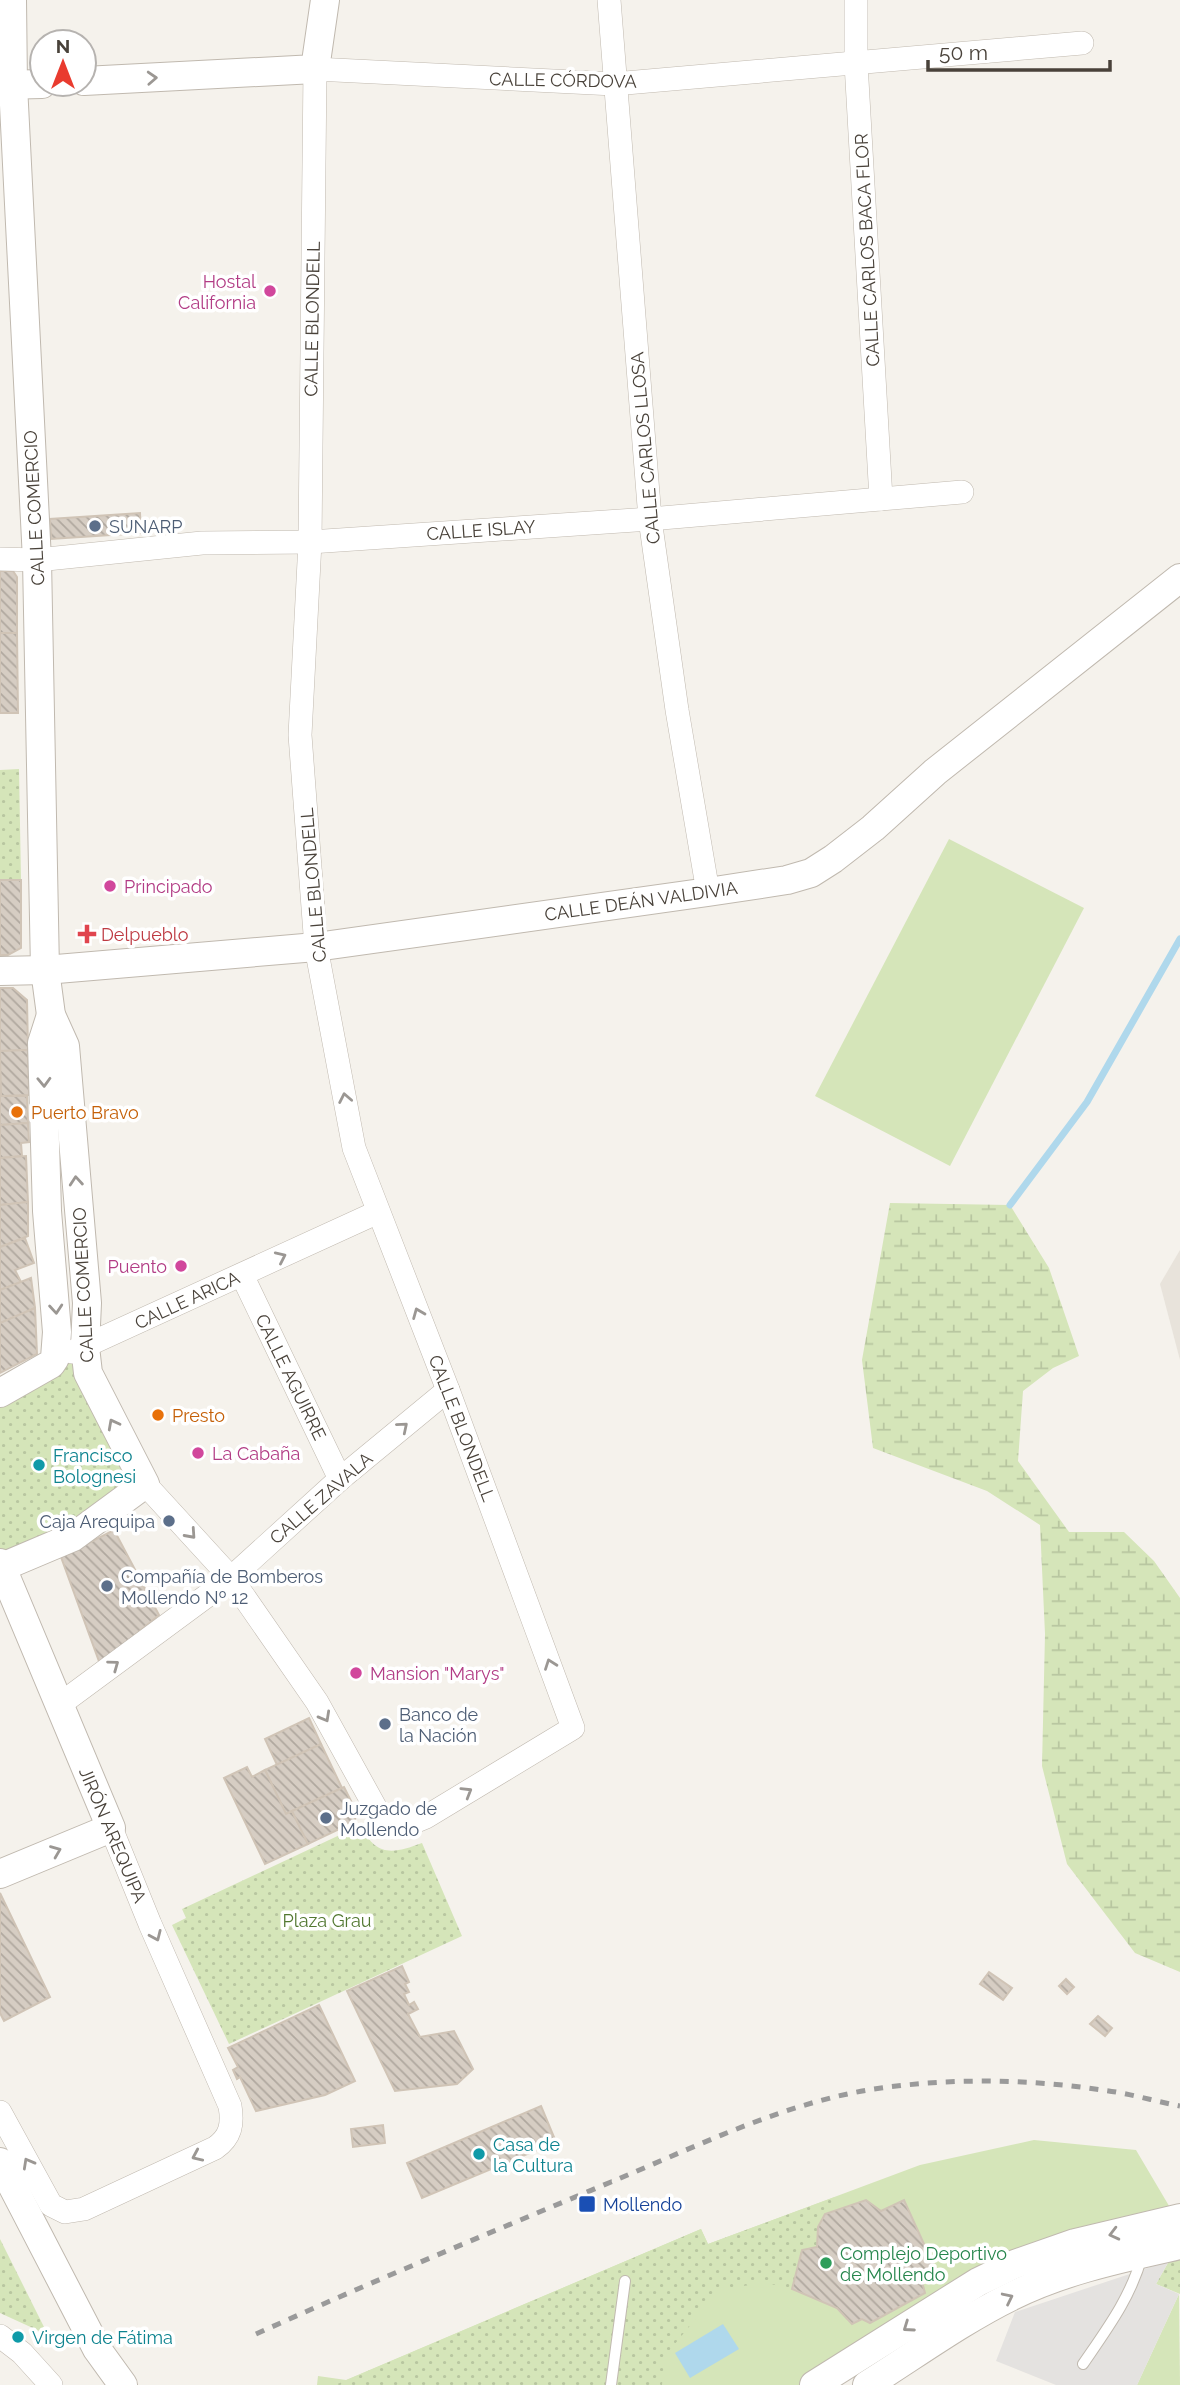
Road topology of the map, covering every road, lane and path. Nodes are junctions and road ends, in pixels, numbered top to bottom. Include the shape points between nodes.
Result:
1 (12, 0) edge
2 (325, 0) edge
3 (609, 0) edge
4 (856, 0) edge
5 (1082, 43) dead end
6 (856, 63) junction
7 (315, 69) junction
8 (98, 80) edge
9 (28, 84) edge
10 (614, 84) junction
11 (6, 85) edge
12 (962, 492) dead end
13 (881, 499) junction
14 (650, 519) junction
15 (310, 542) junction
16 (0, 559) edge
17 (37, 560) junction
18 (1180, 578) edge
19 (708, 892) junction
20 (316, 947) junction
21 (46, 970) junction
22 (0, 971) edge
23 (51, 1015) junction
24 (378, 1212) junction
25 (242, 1275) junction
26 (85, 1347) junction
27 (55, 1358) junction
28 (448, 1390) junction
29 (0, 1393) edge
30 (340, 1479) junction
31 (145, 1484) junction
32 (1, 1565) edge
33 (231, 1578) junction
34 (59, 1705) junction
35 (408, 1826) joint
36 (111, 1828) junction
37 (0, 1874) edge
38 (0, 2112) edge
39 (0, 2162) edge
40 (1180, 2217) edge
41 (1157, 2243) edge
42 (625, 2281) dead end
43 (960, 2309) junction
44 (0, 2336) edge
45 (1083, 2364) dead end
46 (51, 2385) edge
47 (123, 2385) edge
48 (611, 2385) edge
49 (814, 2385) edge
50 (866, 2385) edge

1 - 11 street, CALLE COMERCIO
2 - 7 street, CALLE BLONDELL
3 - 10 street, CALLE CARLOS LLOSA
4 - 6 street, CALLE CARLOS BACA FLOR
5 - 6 street, CALLE CÓRDOVA
6 - 10 street, CALLE CÓRDOVA
6 - 13 street, CALLE CARLOS BACA FLOR
8 -> 7 street, CALLE CÓRDOVA
7 - 10 street, CALLE CÓRDOVA
7 - 15 street, CALLE BLONDELL
9 - 11 street
10 - 14 street, CALLE CARLOS LLOSA
11 - 17 street, CALLE COMERCIO
12 - 13 street, CALLE ISLAY
13 - 14 street, CALLE ISLAY
14 - 15 street, CALLE ISLAY
14 - 19 street, CALLE CARLOS LLOSA
15 - 17 street, CALLE ISLAY via 202,543
15 - 20 street, CALLE BLONDELL via 300,735
16 - 17 street, CALLE ISLAY
17 - 21 street, CALLE COMERCIO
18 - 19 street, CALLE DEÁN VALDIVIA via 833,859 811,873 787,880
19 - 20 street, CALLE DEÁN VALDIVIA
20 - 21 street, CALLE DEÁN VALDIVIA
24 -> 20 street, CALLE BLONDELL via 354,1148
21 - 22 street, CALLE DEÁN VALDIVIA
21 - 23 street, CALLE COMERCIO
26 -> 23 street, CALLE COMERCIO via 87,1304 65,1046
23 -> 27 street, CALLE COMERCIO via 42,1043
25 -> 24 street, CALLE ARICA
28 -> 24 street, CALLE BLONDELL
25 - 26 street, CALLE ARICA
25 - 30 street, CALLE AGUIRRE
26 - 27 street, CALLE ARICA
31 -> 26 street, CALLE COMERCIO via 88,1373
27 - 29 street, CALLE ARICA
30 -> 28 street, CALLE ZAVALA
35 -> 28 street, CALLE BLONDELL via 573,1728
30 - 33 street, CALLE ZAVALA
31 - 32 street via 73,1537
31 -> 33 street, CALLE COMERCIO
32 - 34 street, JIRÓN AREQUIPA
34 -> 33 street, CALLE ZAVALA
33 -> 35 street, CALLE COMERCIO via 317,1702 380,1816 388,1824
34 - 36 street, JIRÓN AREQUIPA
37 -> 36 street
36 -> 38 street, JIRÓN AREQUIPA via 230,2106 230,2131 215,2148 71,2212 51,2205
39 - 47 street via 97,2349
40 - 41 street
41 - 43 street via 1075,2244 1015,2264
41 - 45 lane
42 - 48 lane
43 -> 49 street via 899,2333
43 - 50 street
44 - 46 street

